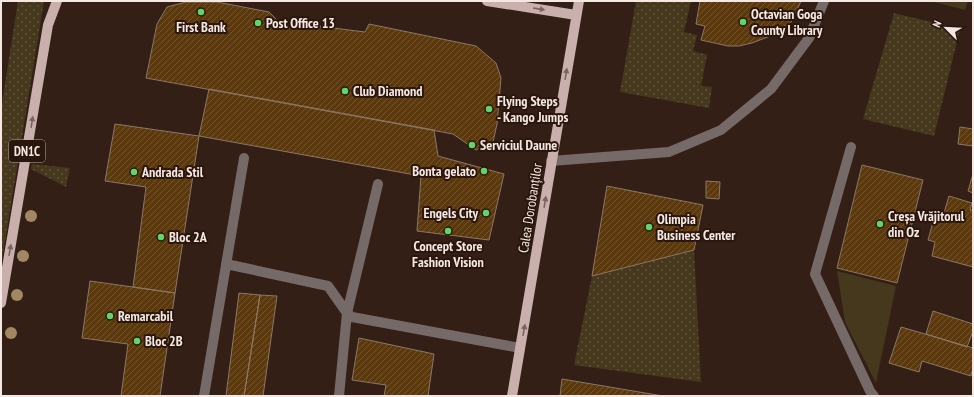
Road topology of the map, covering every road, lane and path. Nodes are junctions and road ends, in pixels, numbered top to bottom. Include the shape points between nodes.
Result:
1 (58, 1) edge
2 (487, 1) edge
3 (578, 1) edge
4 (824, 1) edge
5 (576, 15) junction
6 (850, 147) dead end
7 (244, 158) dead end
8 (551, 161) junction
9 (378, 184) dead end
10 (226, 264) junction
11 (1, 303) edge
12 (347, 313) junction
13 (520, 348) junction
14 (204, 396) edge
15 (339, 396) edge
16 (512, 396) edge
17 (874, 396) edge

11 -> 1 main road, DN1C via 48,24
2 -> 5 main road
3 - 5 main road, Calea Dorobanților
4 - 8 street via 809,38 771,89 721,130 669,152
8 -> 5 main road, Calea Dorobanților
6 - 17 street via 815,274
7 - 10 street
13 -> 8 main road, Calea Dorobanților
9 - 12 street
10 - 12 street via 328,286
10 - 14 street
12 - 13 street via 352,317
12 - 15 street
13 - 16 main road, Calea Dorobanților

